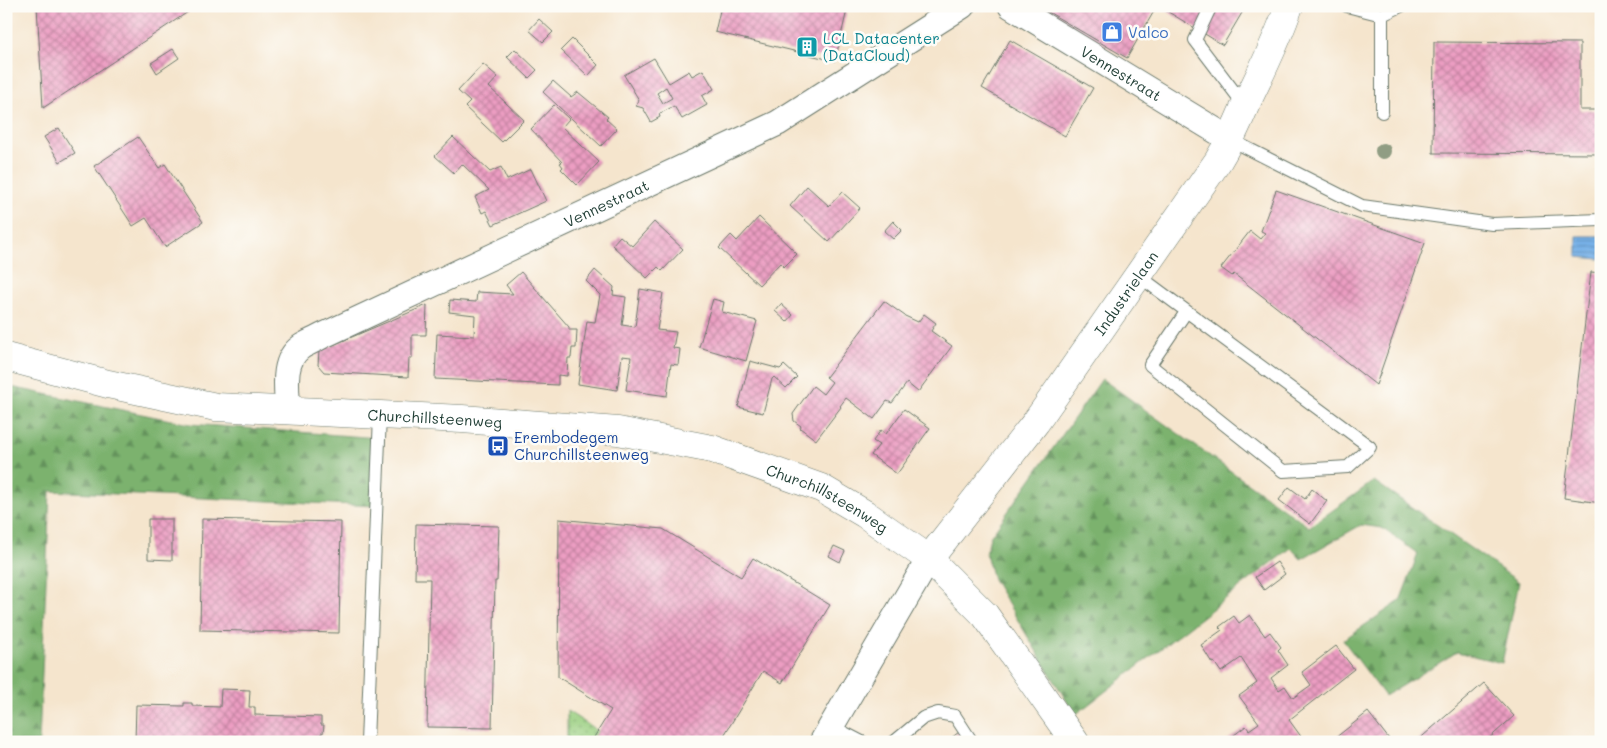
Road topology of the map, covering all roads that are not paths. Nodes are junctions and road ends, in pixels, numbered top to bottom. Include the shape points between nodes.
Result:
1 (962, 6) edge
2 (1011, 6) edge
3 (1211, 6) edge
4 (1289, 6) edge
5 (1347, 6) edge
6 (1401, 6) edge
7 (1382, 15) junction
8 (1245, 106) junction
9 (1382, 112) dead end
10 (1231, 140) junction
11 (1601, 220) edge
12 (1138, 276) junction
13 (1186, 312) junction
14 (6, 357) edge
15 (288, 411) junction
16 (380, 415) junction
17 (929, 559) junction
18 (827, 734) edge
19 (367, 742) edge
20 (862, 742) edge
21 (894, 742) edge
22 (972, 742) edge
23 (1075, 742) edge

1 - 15 street, Vennestraat via 778,123 299,348 290,360 286,375
2 - 10 street, Vennestraat
3 - 8 lane via 1195,40
4 - 8 street, Industrielaan via 1280,35
5 - 7 lane
6 - 7 lane
7 - 9 lane
8 - 10 street, Industrielaan
10 - 11 lane via 1362,206 1492,224
10 - 12 street, Industrielaan
12 - 13 lane
12 - 17 street, Industrielaan via 1036,422
13 - 13 lane via 1279,380 1370,447 1348,467 1283,471 1150,365
14 - 15 street, Churchillsteenweg via 108,384 216,407
15 - 16 street, Churchillsteenweg
16 - 17 street, Churchillsteenweg via 618,431 712,449 821,488
16 - 19 lane
17 - 18 street
17 - 23 street, Churchillsteenweg via 985,615
18 - 20 lane
21 - 22 lane via 923,718 938,713 955,716

